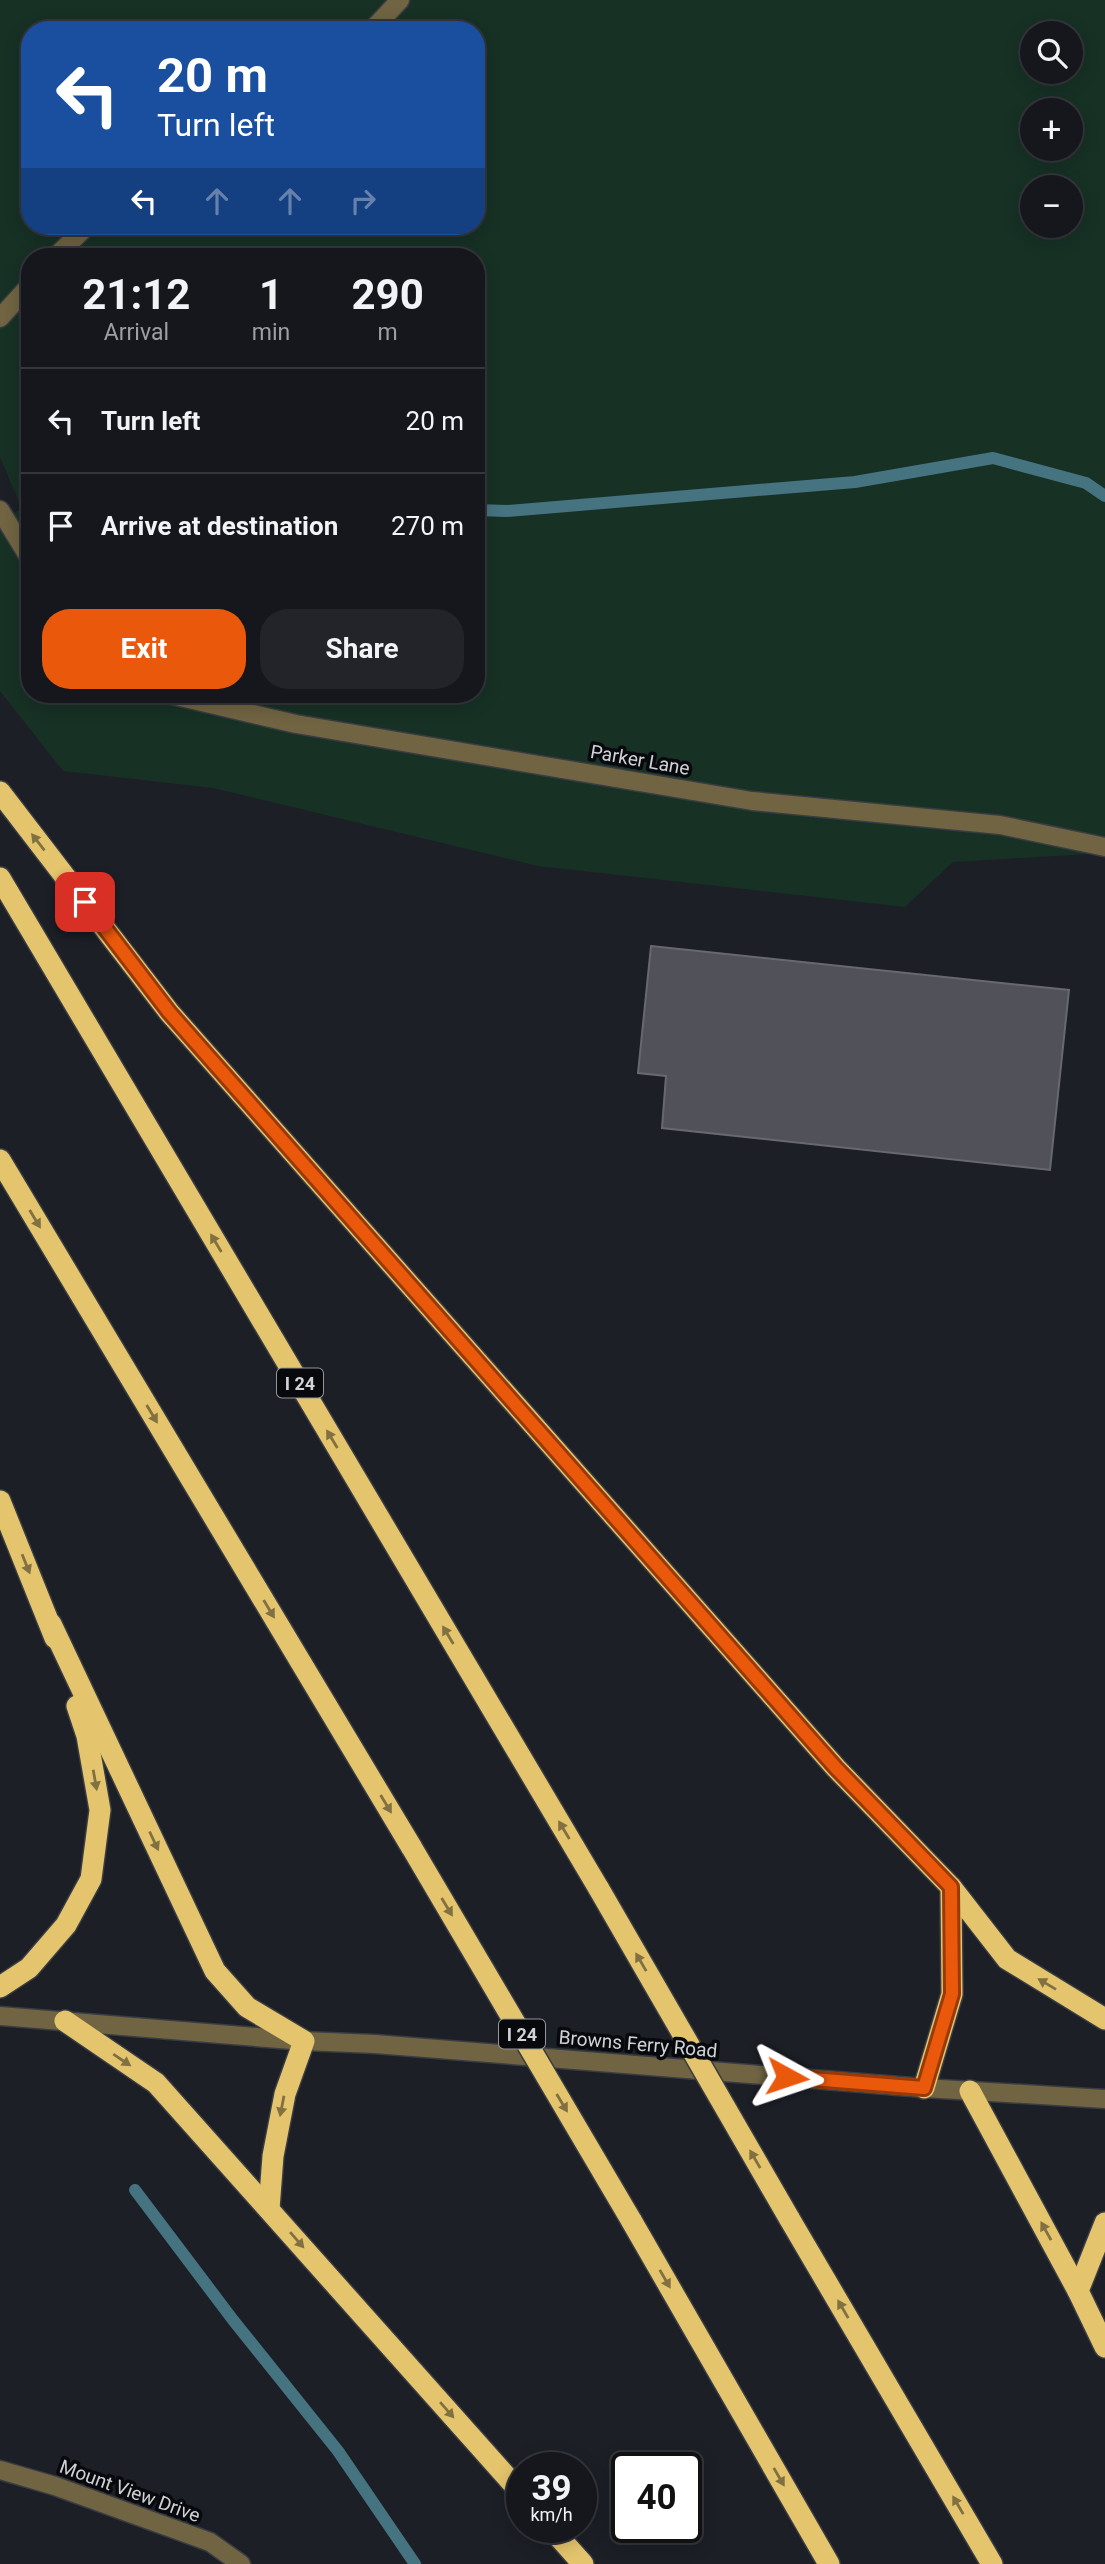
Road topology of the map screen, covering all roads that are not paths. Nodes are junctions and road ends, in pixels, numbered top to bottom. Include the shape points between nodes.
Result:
1 (400, 0) edge
2 (380, 21) edge
3 (78, 235) edge
4 (64, 248) edge
5 (21, 295) edge
6 (0, 318) edge
7 (0, 510) edge
8 (21, 544) edge
9 (206, 703) edge
10 (0, 792) edge
11 (1105, 847) edge
12 (0, 878) edge
13 (0, 1160) edge
14 (0, 1501) edge
15 (51, 1624) junction
16 (951, 1887) junction
17 (0, 1987) edge
18 (0, 2016) edge
19 (1105, 2019) edge
20 (65, 2021) junction
21 (304, 2041) junction
22 (924, 2088) junction
23 (970, 2091) junction
24 (1105, 2099) edge
25 (269, 2208) junction
26 (1105, 2223) edge
27 (1078, 2291) junction
28 (1105, 2347) edge
29 (0, 2470) edge
30 (506, 2476) edge
31 (565, 2543) edge
32 (241, 2564) edge
33 (583, 2564) edge
34 (829, 2564) edge
35 (992, 2564) edge

1 - 2 street
3 - 4 street
5 - 6 street
7 - 8 street
9 - 11 street, Parker Lane via 296,724 752,800 1000,825
16 -> 10 highway via 836,1768 169,1012
35 -> 12 highway, I 24, bridge via 599,1889
13 -> 34 highway, I 24, bridge via 412,1848
14 -> 15 highway
15 -> 17 highway via 87,1736 98,1798 93,1865 91,1879 66,1925 29,1968
15 -> 21 highway via 215,1970 247,2007
19 -> 16 highway via 1007,1959
16 - 22 highway via 952,1994
18 - 20 street, Browns Ferry Road
20 - 21 street, Browns Ferry Road
20 -> 25 highway via 156,2083
21 - 22 street, Browns Ferry Road
21 -> 25 highway via 285,2094
22 - 23 street, Browns Ferry Road
23 - 24 street, Browns Ferry Road
27 -> 23 highway
25 -> 30 highway
26 - 27 highway
27 - 28 highway
29 - 32 street, Mount View Drive via 210,2542
31 - 33 highway

